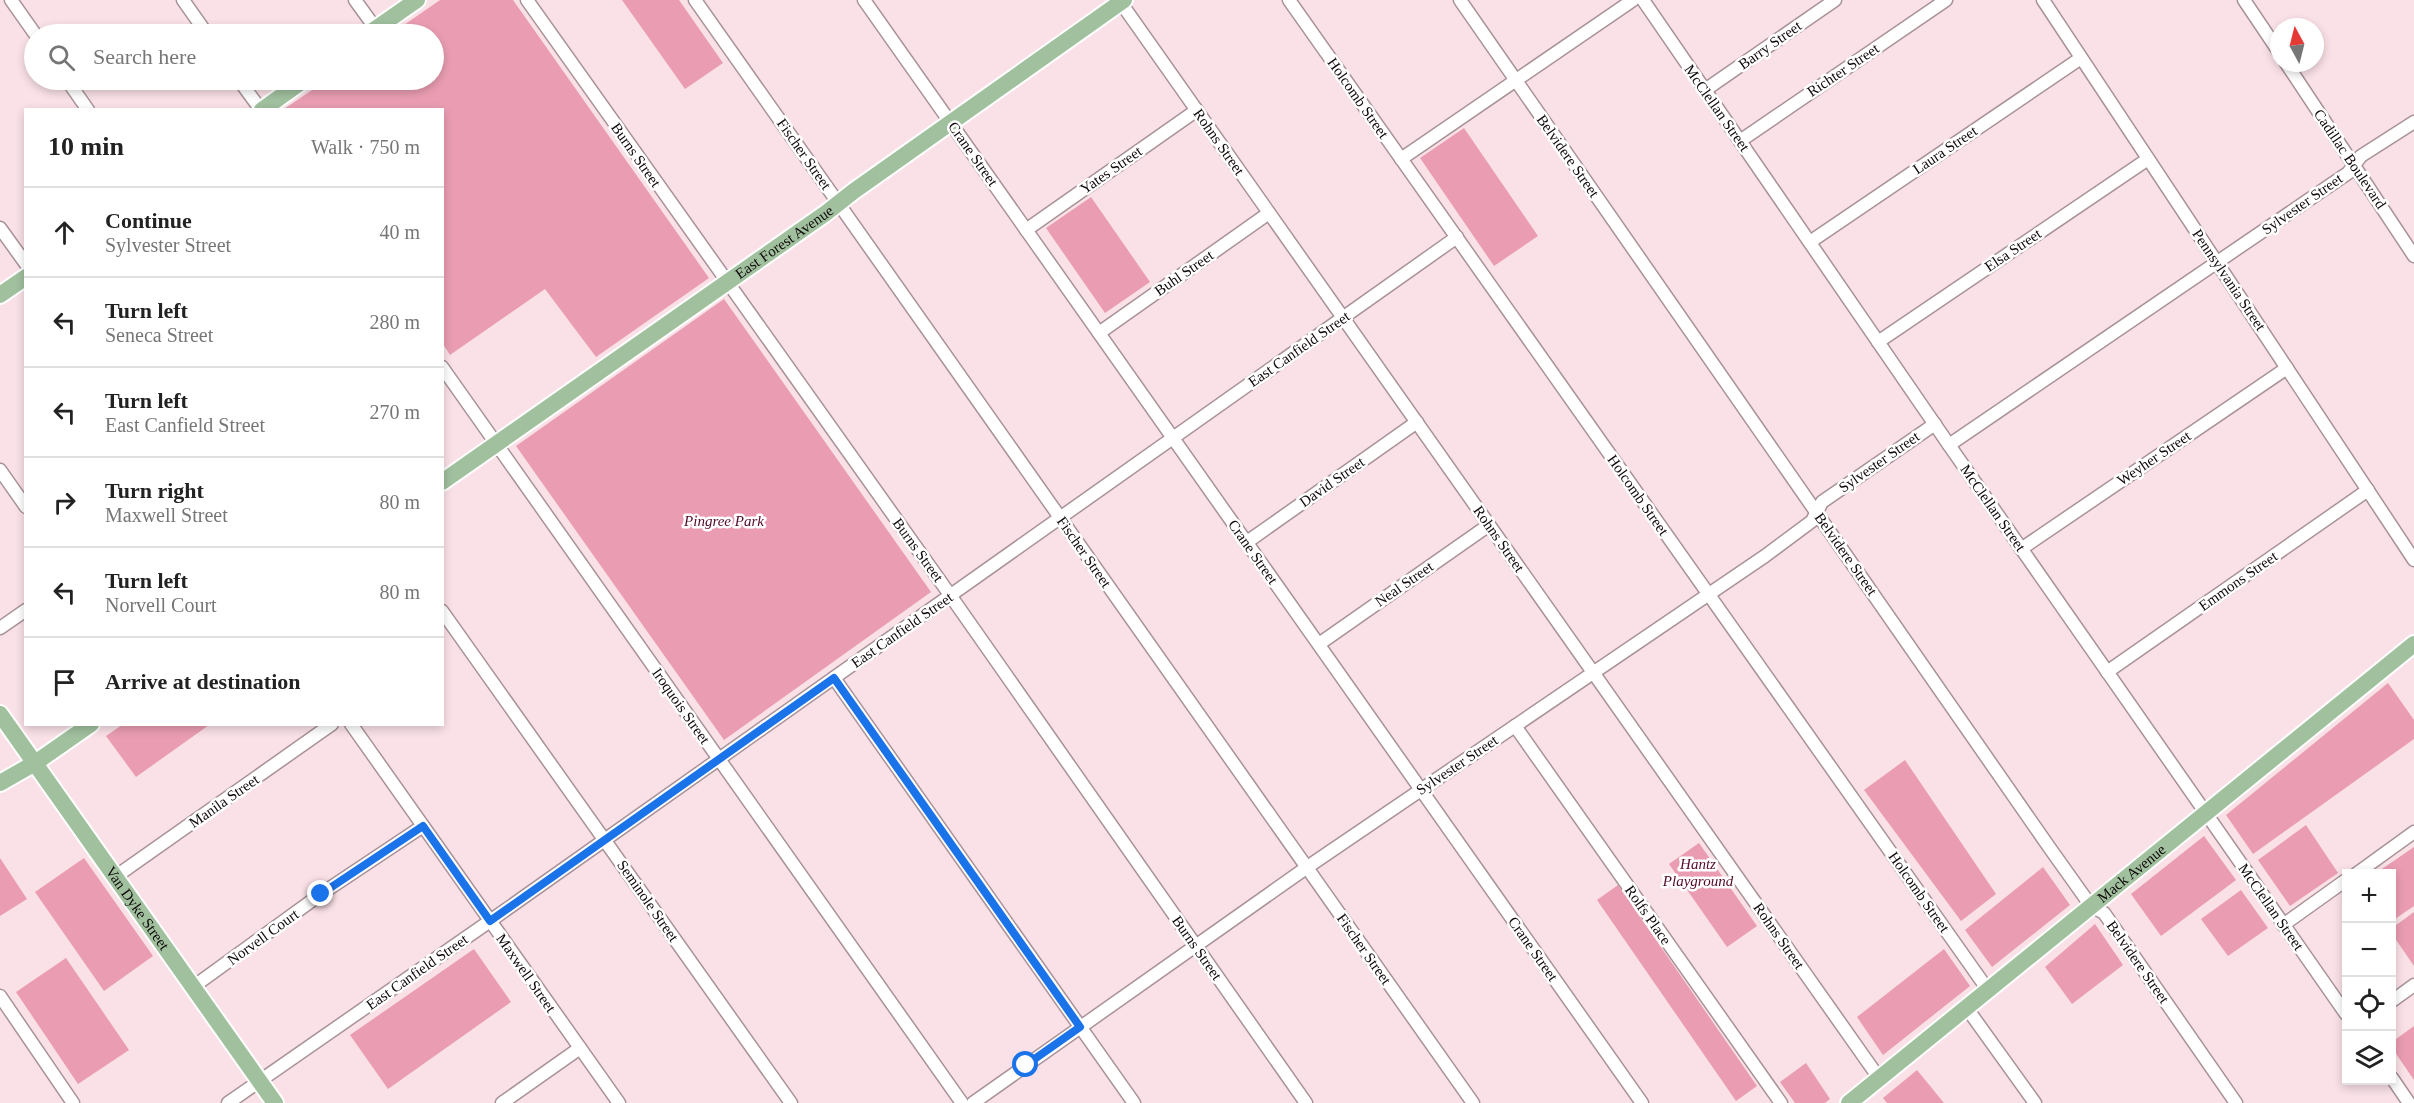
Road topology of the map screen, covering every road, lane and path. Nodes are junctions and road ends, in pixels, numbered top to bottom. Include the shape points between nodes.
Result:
1 (11, 0) edge
2 (183, 0) edge
3 (355, 0) edge
4 (417, 0) edge
5 (526, 0) edge
6 (695, 0) edge
7 (864, 0) edge
8 (1289, 0) edge
9 (1460, 0) edge
10 (1633, 0) edge
11 (1643, 0) edge
12 (1835, 0) edge
13 (1946, 0) edge
14 (2043, 0) edge
15 (2244, 0) edge
16 (1121, 1) edge
17 (28, 24) edge
18 (200, 24) edge
19 (368, 24) edge
20 (383, 24) edge
21 (2270, 39) edge
22 (2081, 58) junction
23 (2292, 72) edge
24 (1515, 80) junction
25 (74, 90) edge
26 (246, 90) edge
27 (290, 90) edge
28 (1705, 90) junction
29 (87, 108) edge
30 (260, 108) edge
31 (264, 108) edge
32 (1197, 110) junction
33 (2414, 122) edge
34 (951, 123) junction
35 (1740, 141) junction
36 (1401, 159) junction
37 (2148, 159) junction
38 (2355, 164) junction
39 (838, 203) junction
40 (1269, 213) junction
41 (0, 228) edge
42 (1026, 230) junction
43 (1457, 237) junction
44 (1810, 242) junction
45 (2414, 256) edge
46 (24, 261) edge
47 (2217, 263) junction
48 (24, 278) edge
49 (726, 282) junction
50 (0, 295) edge
51 (1343, 318) junction
52 (1099, 333) junction
53 (1878, 342) junction
54 (2287, 368) junction
55 (444, 370) edge
56 (1417, 422) junction
57 (1935, 424) junction
58 (1173, 438) junction
59 (497, 444) junction
60 (1950, 445) junction
61 (0, 471) edge
62 (444, 481) edge
63 (2368, 490) junction
64 (24, 504) edge
65 (1817, 512) junction
66 (1060, 518) junction
67 (1489, 525) junction
68 (1247, 543) junction
69 (2021, 549) junction
70 (2414, 560) edge
71 (1709, 595) junction
72 (950, 596) junction
73 (24, 611) edge
74 (444, 613) edge
75 (0, 628) edge
76 (1319, 644) junction
77 (2414, 644) edge
78 (2107, 672) junction
79 (1593, 673) junction
80 (834, 678) junction
81 (0, 714) edge
82 (88, 726) edge
83 (329, 726) edge
84 (352, 726) edge
85 (1515, 726) junction
86 (719, 759) junction
87 (35, 763) junction
88 (0, 783) edge
89 (1421, 790) junction
90 (2205, 813) junction
91 (423, 826) junction
92 (2414, 832) edge
93 (605, 840) junction
94 (1306, 868) junction
95 (2362, 869) edge
96 (115, 878) junction
97 (2342, 883) edge
98 (2091, 906) junction
99 (490, 921) junction
100 (2283, 925) junction
101 (1195, 946) junction
102 (2414, 985) edge
103 (193, 987) junction
104 (1988, 990) junction
105 (0, 996) edge
106 (2396, 998) edge
107 (1966, 1007) junction
108 (2342, 1008) edge
109 (1080, 1027) junction
110 (580, 1048) junction
111 (1879, 1078) junction
112 (260, 1082) junction
113 (2396, 1085) edge
114 (1858, 1100) edge
115 (73, 1103) edge
116 (228, 1103) edge
117 (274, 1103) edge
118 (502, 1103) edge
119 (619, 1103) edge
120 (791, 1103) edge
121 (962, 1103) edge
122 (973, 1103) edge
123 (1134, 1103) edge
124 (1306, 1103) edge
125 (1473, 1103) edge
126 (1642, 1103) edge
127 (1781, 1103) edge
128 (2034, 1103) edge
129 (2236, 1103) edge
130 (2409, 1103) edge

1 - 17 street
2 - 18 street
3 - 19 street
4 - 20 main road
5 - 49 street, Burns Street
6 - 39 street, Fischer Street
7 - 34 street, Crane Street
8 - 36 street, Holcomb Street
9 - 24 street, Belvidere Street
10 - 24 street
11 - 28 street, McClellan Street
12 - 28 street, Barry Street
13 - 35 street, Richter Street
14 - 22 street, Pennsylvania Street
15 - 21 street
16 - 32 street, Rohns Street
16 - 34 main road, East Forest Avenue
22 - 37 street, Pennsylvania Street
22 - 44 street, Laura Street
23 - 38 street, Cadillac Boulevard
24 - 36 street
24 - 65 street, Belvidere Street
25 - 29 street
26 - 30 street
27 - 31 main road
28 - 35 street, McClellan Street
32 - 40 street, Rohns Street
32 - 42 street, Yates Street
33 - 38 street, Sylvester Street via 2361,156
34 - 39 main road, East Forest Avenue
34 - 42 street, Crane Street
35 - 44 street, McClellan Street
36 - 43 street, Holcomb Street
37 - 47 street, Pennsylvania Street
37 - 53 street, Elsa Street
38 - 45 street, Cadillac Boulevard
38 - 47 street, Sylvester Street
39 - 49 main road, East Forest Avenue
39 - 66 street, Fischer Street
40 - 51 street, Rohns Street
40 - 52 street, Buhl Street
41 - 46 street
42 - 52 street, Crane Street
43 - 51 street, East Canfield Street
43 - 71 street, Holcomb Street
44 - 53 street, McClellan Street
47 - 54 street, Pennsylvania Street
47 - 60 street, Sylvester Street
48 - 50 main road
49 - 59 main road, East Forest Avenue
49 - 72 street, Burns Street
51 - 56 street, Rohns Street
51 - 58 street, East Canfield Street
52 - 58 street, Crane Street
53 - 57 street, McClellan Street
54 - 63 street, Pennsylvania Street
54 - 69 street, Weyher Street
55 - 59 street, Iroquois Street
56 - 67 street, Rohns Street
56 - 68 street, David Street
57 - 60 street, McClellan Street
57 - 65 street, Sylvester Street via 1822,502
58 - 66 street, East Canfield Street
58 - 68 street, Crane Street
59 - 62 main road, East Forest Avenue
59 - 86 street, Iroquois Street
60 - 69 street, McClellan Street
61 - 64 street
63 - 70 street, Pennsylvania Street
63 - 78 street, Emmons Street
65 - 71 street, Sylvester Street via 1809,524
65 - 98 street, Belvidere Street
66 - 72 street, East Canfield Street
66 - 94 street, Fischer Street
67 - 76 street, Neal Street
67 - 79 street, Rohns Street
68 - 76 street, Crane Street
69 - 78 street, McClellan Street
71 - 79 street, Sylvester Street
71 - 104 street, Holcomb Street
72 - 80 street, East Canfield Street
72 - 101 street, Burns Street
73 - 75 street
74 - 93 street, Seminole Street
76 - 89 street, Crane Street
77 - 90 main road, Mack Avenue
78 - 90 street, McClellan Street
79 - 85 street, Sylvester Street
79 - 111 street, Rohns Street
80 - 86 street, East Canfield Street
80 - 109 street
81 - 87 main road, Van Dyke Street
82 - 87 main road
83 - 96 street, Manila Street
84 - 91 street, Maxwell Street
85 - 89 street, Sylvester Street
85 - 127 street, Rolfs Place
86 - 93 street, East Canfield Street
86 - 121 street, Iroquois Street
87 - 88 main road
87 - 96 main road, Van Dyke Street
89 - 94 street, Sylvester Street
89 - 126 street, Crane Street
90 - 98 main road, Mack Avenue
90 - 100 street, McClellan Street
91 - 99 street, Maxwell Street
91 - 103 street, Norvell Court
92 - 95 street
93 - 99 street, East Canfield Street
93 - 120 street, Seminole Street
94 - 101 street, Sylvester Street
94 - 125 street, Fischer Street
96 - 103 main road, Van Dyke Street
97 - 100 street
98 - 104 main road, Mack Avenue
98 - 129 street, Belvidere Street via 2104,913
99 - 110 street, Maxwell Street
99 - 112 street, East Canfield Street
100 - 108 street, McClellan Street
101 - 109 street, Sylvester Street
101 - 124 street, Burns Street
102 - 106 street
103 - 112 main road, Van Dyke Street
104 - 107 main road, Mack Avenue
105 - 115 street
107 - 111 main road, Mack Avenue
107 - 128 street
109 - 122 street, Sylvester Street
109 - 123 street
110 - 118 street
110 - 119 street, Maxwell Street
111 - 114 main road, Mack Avenue
112 - 116 street, East Canfield Street
112 - 117 main road, Van Dyke Street
113 - 130 street

